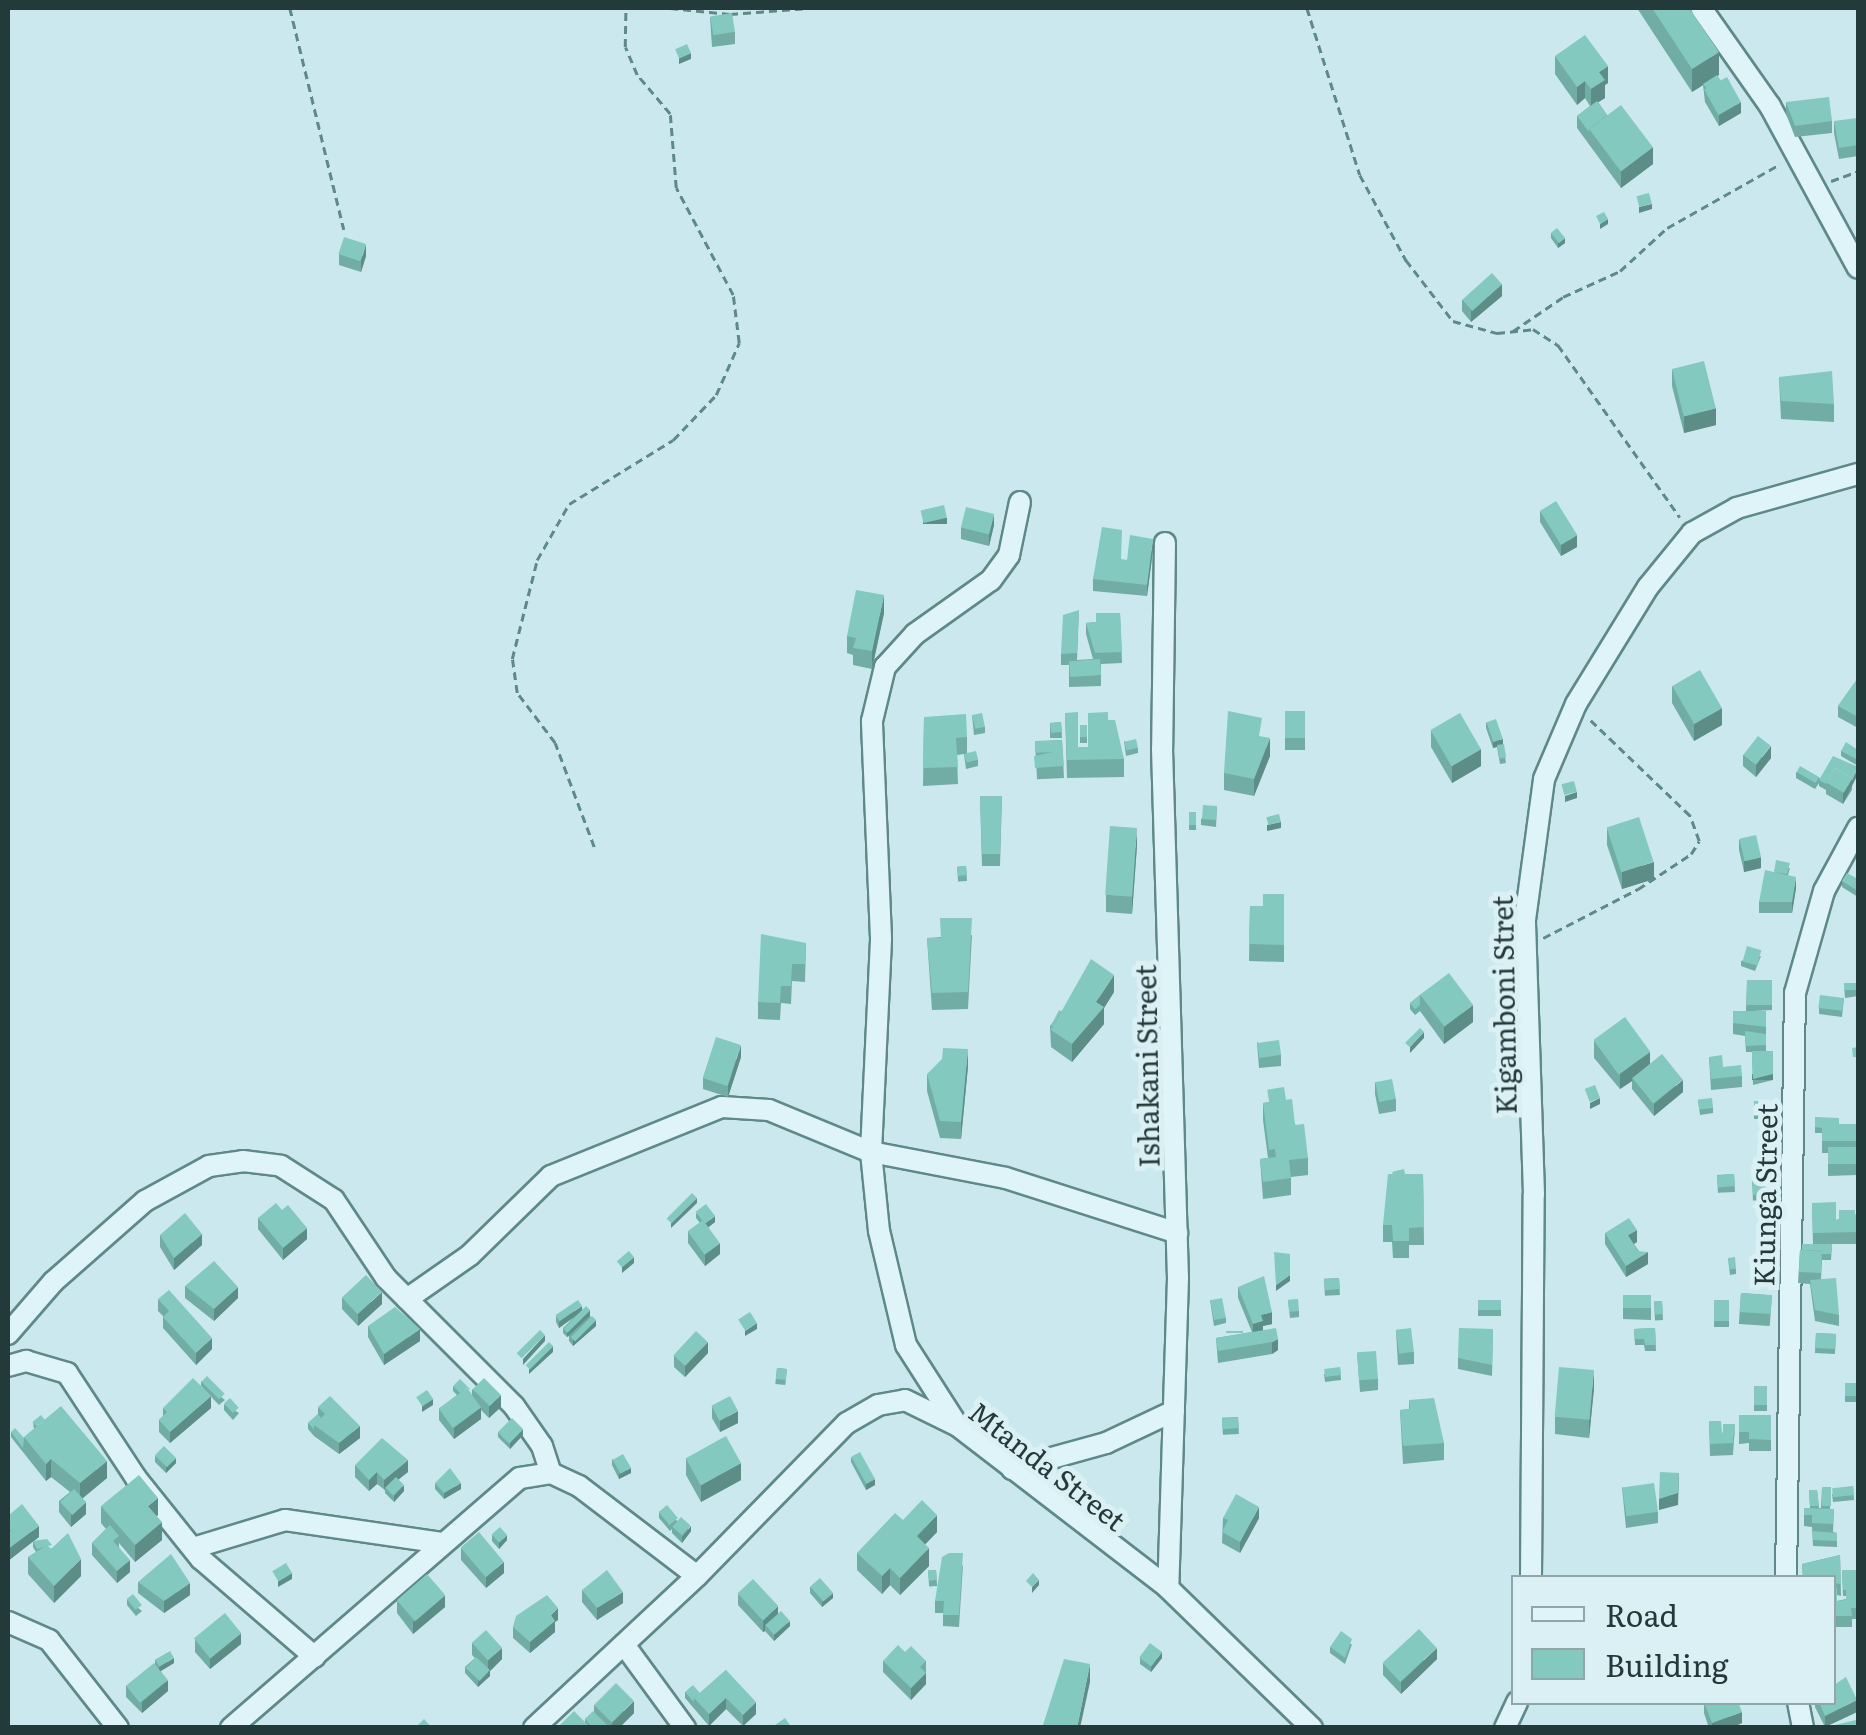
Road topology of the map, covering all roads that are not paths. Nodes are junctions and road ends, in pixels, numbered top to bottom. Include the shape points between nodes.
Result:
1 (1701, 8) edge
2 (1858, 268) edge
3 (1858, 474) edge
4 (1020, 502) dead end
5 (1165, 543) dead end
6 (1858, 828) edge
7 (871, 1152) junction
8 (1177, 1234) junction
9 (406, 1300) junction
10 (8, 1334) edge
11 (8, 1366) edge
12 (1174, 1411) junction
13 (958, 1426) junction
14 (1012, 1469) junction
15 (551, 1473) junction
16 (443, 1543) junction
17 (193, 1548) junction
18 (1531, 1575) edge
19 (1786, 1575) edge
20 (697, 1576) junction
21 (1168, 1588) junction
22 (8, 1622) edge
23 (625, 1646) junction
24 (316, 1657) junction
25 (1516, 1705) edge
26 (118, 1728) edge
27 (231, 1728) edge
28 (534, 1728) edge
29 (685, 1728) edge
30 (1312, 1728) edge
31 (1505, 1728) edge

1 - 2 street via 1816,186
3 - 18 street, Kigamboni Stret via 1737,508 1692,533 1648,588 1576,704 1544,779 1526,946 1534,1194
4 - 7 street via 1009,555 991,580 915,634 876,686 871,762 881,938
5 - 8 street, Ishakani Street via 1162,749
6 - 19 street, Kiunga Street via 1824,891 1795,992
7 - 8 street via 1006,1178
7 - 9 street via 804,1120 722,1107 551,1176 470,1255
7 - 13 street via 896,1319
8 - 12 street, Ishakani Street
9 - 10 street via 334,1200 281,1166 243,1160 208,1166 145,1201 53,1282
9 - 15 street via 514,1406 542,1446
11 - 17 street via 26,1361 67,1373 136,1478
12 - 14 street via 1106,1443
12 - 21 street, Ishakani Street
13 - 14 street, Mtanda Street
13 - 20 street, Mtanda Street via 905,1400 878,1405 801,1466
14 - 21 street, Mtanda Street
15 - 16 street via 520,1478
15 - 20 street via 608,1505
16 - 17 street via 285,1520
16 - 24 street
17 - 24 street via 245,1602
20 - 23 street, Mtanda Street
21 - 30 street, Mtanda Street
22 - 26 street via 50,1640
23 - 28 street, Mtanda Street
23 - 29 street
24 - 27 street
25 - 31 street

